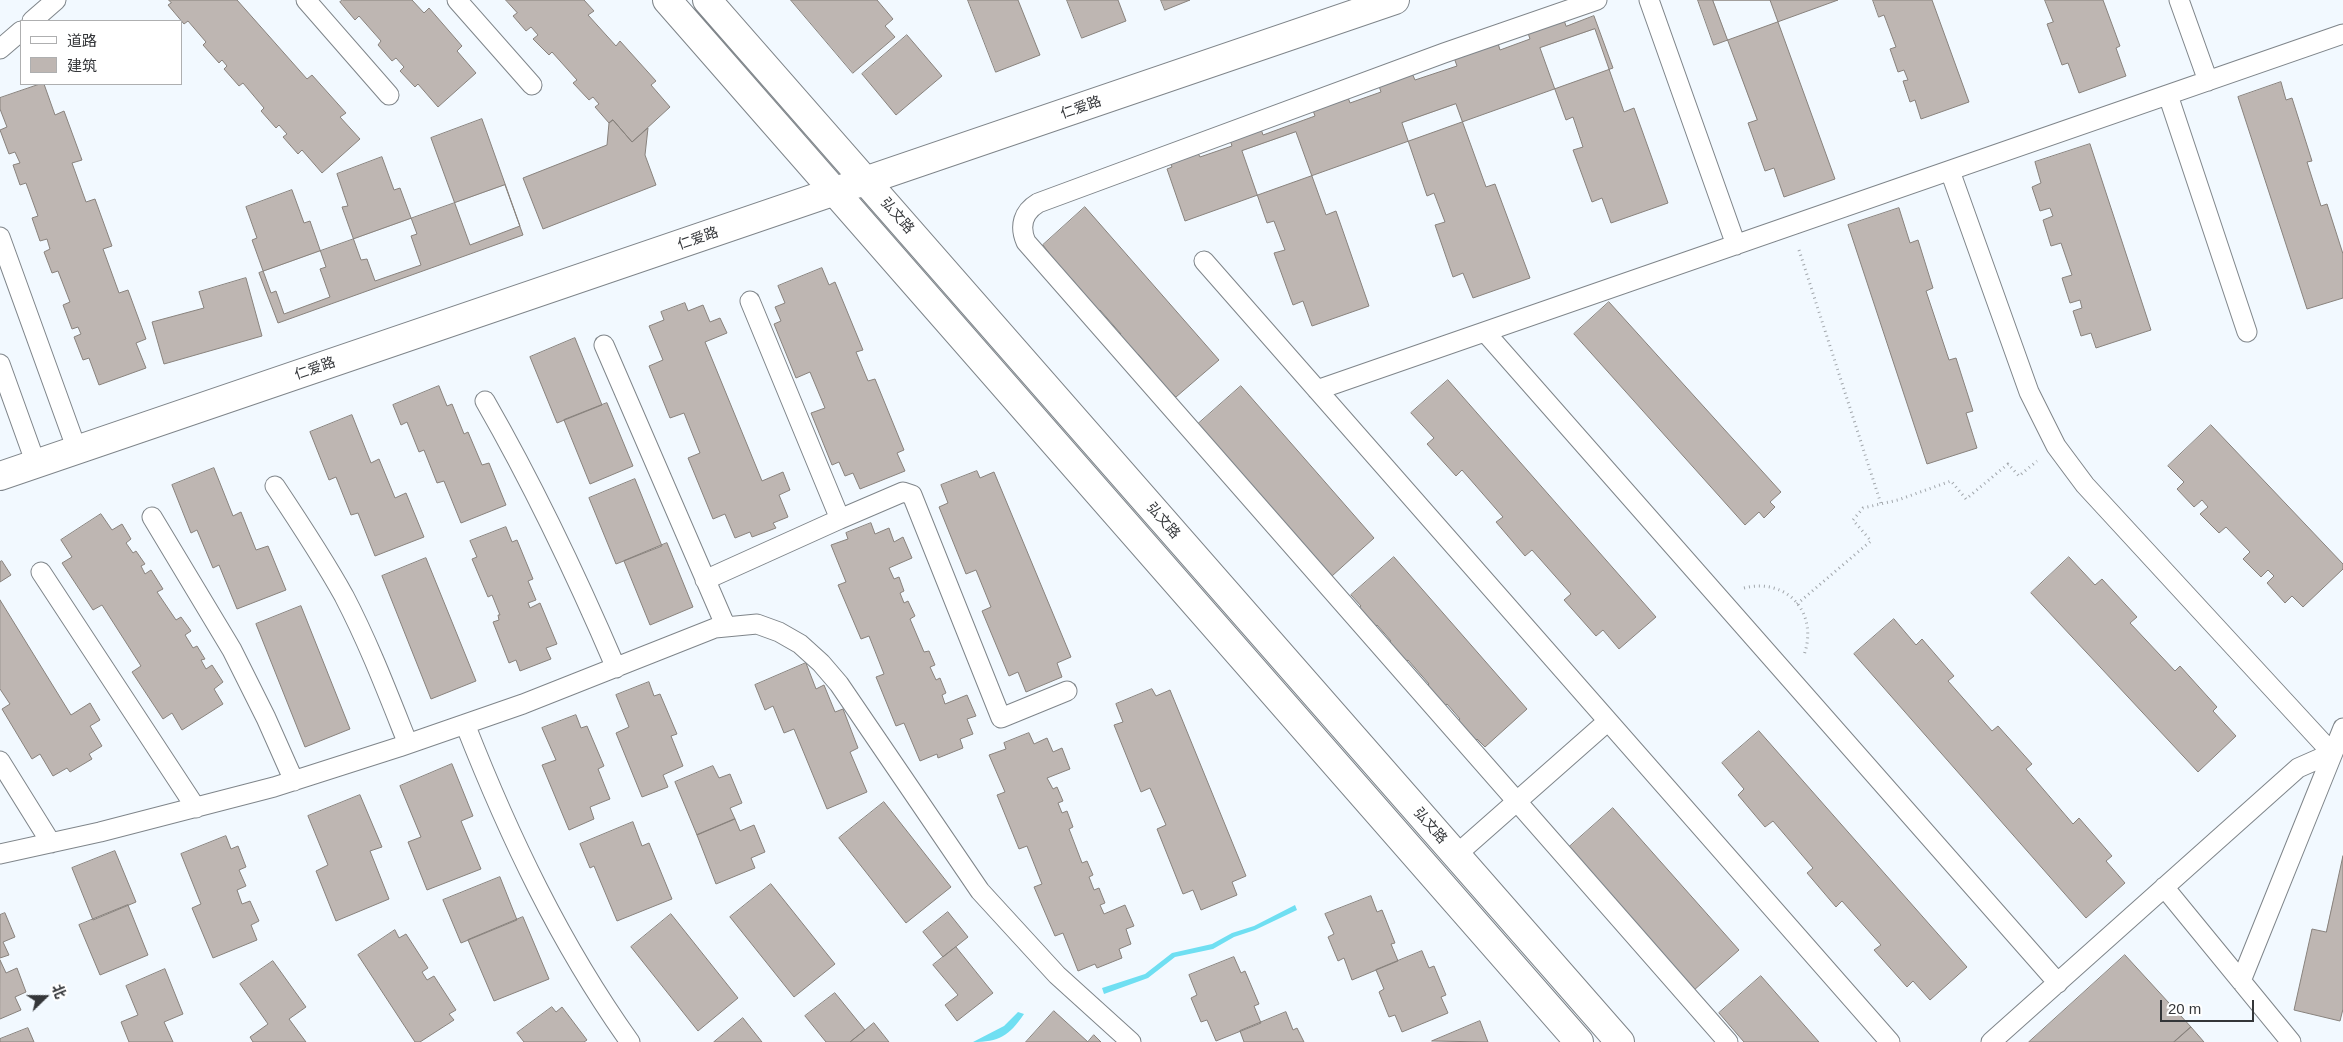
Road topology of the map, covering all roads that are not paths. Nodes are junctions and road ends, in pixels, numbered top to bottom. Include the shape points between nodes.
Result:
1 (56, 0) edge
2 (306, 0) edge
3 (457, 0) edge
4 (667, 0) edge
5 (707, 0) edge
6 (1395, 0) edge
7 (1597, 0) edge
8 (1649, 0) edge
9 (2179, 0) edge
10 (33, 20) edge
11 (20, 32) edge
12 (2343, 34) edge
13 (0, 49) edge
14 (2208, 81) junction
15 (532, 85) dead end
16 (389, 95) dead end
17 (2168, 95) junction
18 (1950, 171) junction
19 (866, 182) junction
20 (835, 192) junction
21 (0, 237) edge
22 (1736, 245) junction
23 (1204, 261) dead end
24 (750, 301) dead end
25 (1485, 332) junction
26 (2247, 332) dead end
27 (604, 346) dead end
28 (0, 364) edge
29 (1317, 390) junction
30 (485, 401) dead end
31 (77, 450) junction
32 (36, 464) junction
33 (0, 476) edge
34 (275, 486) dead end
35 (152, 517) dead end
36 (840, 519) junction
37 (41, 572) dead end
38 (705, 580) junction
39 (726, 627) junction
40 (616, 668) junction
41 (1067, 691) dead end
42 (1608, 720) junction
43 (465, 724) junction
44 (2343, 728) edge
45 (408, 744) junction
46 (2332, 753) junction
47 (0, 761) edge
48 (294, 781) junction
49 (1516, 801) junction
50 (196, 808) junction
51 (51, 843) junction
52 (0, 854) edge
53 (1456, 855) junction
54 (2164, 887) junction
55 (2241, 981) junction
56 (2058, 983) junction
57 (630, 1042) edge
58 (1131, 1042) edge
59 (1579, 1042) edge
60 (1620, 1042) edge
61 (1728, 1042) edge
62 (1890, 1042) edge
63 (1991, 1042) edge
64 (2291, 1042) edge

1 - 10 lane
2 - 16 lane
3 - 15 lane
4 - 20 street
5 - 19 street, 弘文路
6 - 19 street, 仁爱路
7 - 49 lane via 1038,203 1026,213 1023,221 1026,242
8 - 22 lane
9 - 14 lane
11 - 13 lane
12 - 14 lane
14 - 17 lane
17 - 18 lane
17 - 26 lane
18 - 22 lane
18 - 46 lane via 2029,392 2056,446 2085,485
19 - 20 street, 仁爱路
19 - 53 street, 弘文路
20 - 31 street, 仁爱路
20 - 59 street
21 - 31 lane
22 - 25 lane
23 - 29 lane
24 - 36 lane
25 - 29 lane
25 - 56 lane
27 - 38 lane
28 - 32 lane
29 - 42 lane
30 - 40 lane via 549,518
31 - 32 street, 仁爱路
32 - 33 street, 仁爱路
34 - 45 lane via 312,540 344,597 377,666
35 - 48 lane via 232,650
36 - 38 lane
36 - 41 lane via 903,492 912,495 1001,718
37 - 50 lane
38 - 39 lane
39 - 40 lane via 715,628
39 - 58 lane via 757,624 800,644 821,663 839,684 980,891 1057,975
40 - 43 lane
42 - 49 lane
42 - 62 lane
43 - 45 lane
43 - 57 lane via 494,797 544,902 580,966
44 - 46 lane
45 - 48 lane
46 - 54 lane via 2298,768
46 - 55 lane
47 - 51 lane
48 - 50 lane
49 - 53 lane
49 - 61 lane
50 - 51 lane
51 - 52 lane
53 - 60 street, 弘文路
54 - 55 lane
54 - 56 lane
55 - 64 lane
56 - 63 lane

